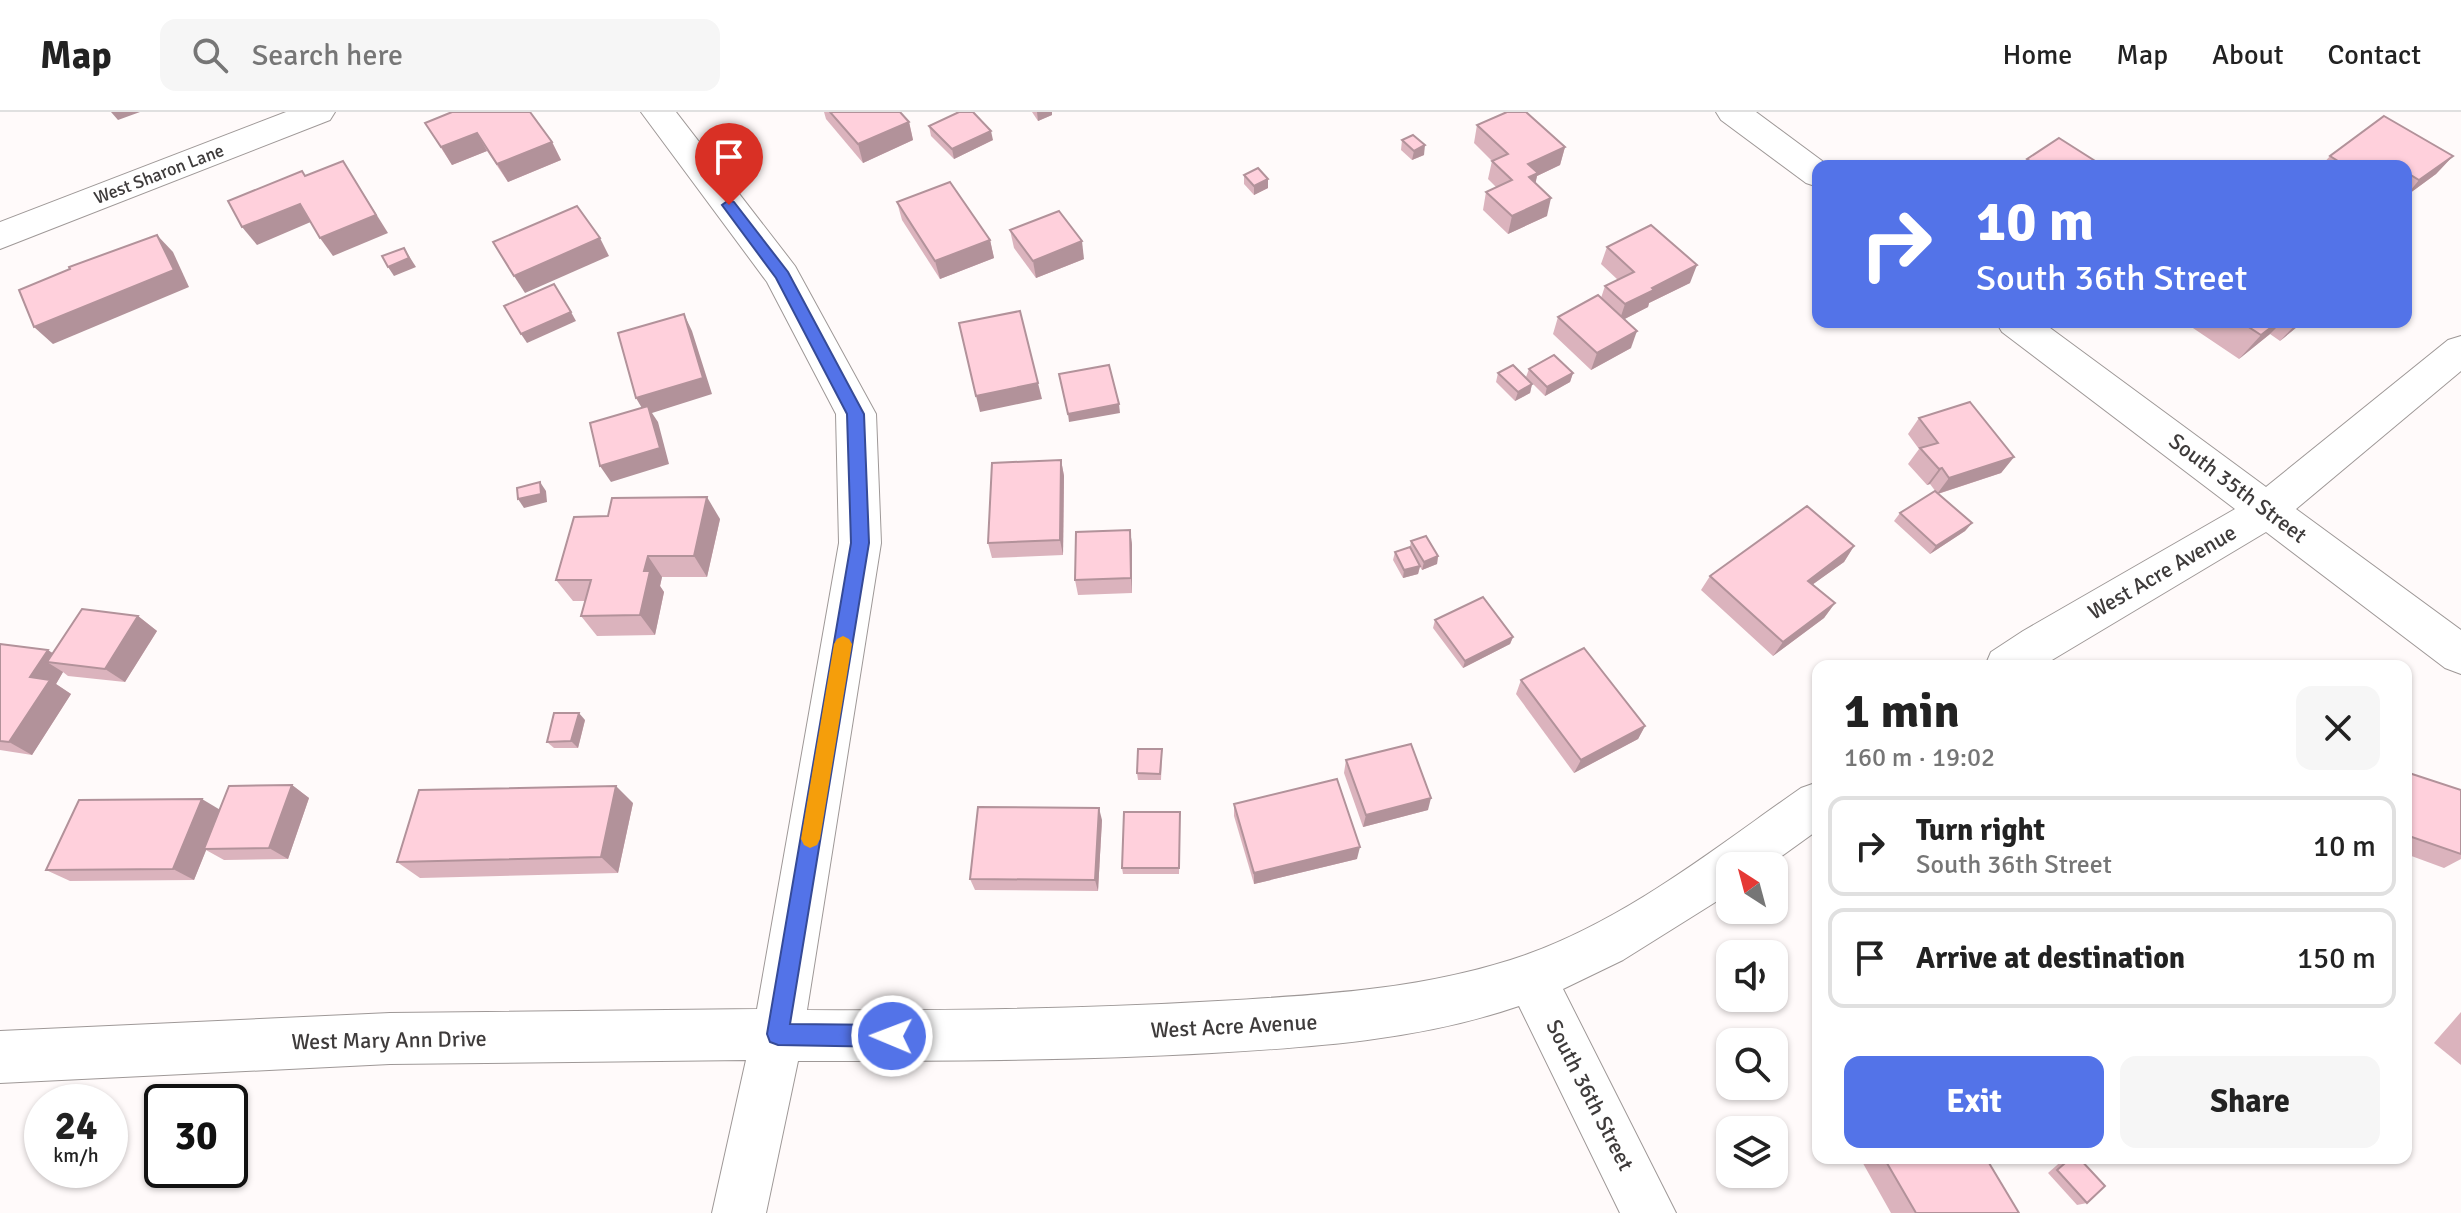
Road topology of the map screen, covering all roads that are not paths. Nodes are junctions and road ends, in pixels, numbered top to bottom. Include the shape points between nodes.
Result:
1 (318, 112) edge
2 (658, 112) edge
3 (1733, 112) edge
4 (1812, 171) edge
5 (0, 236) edge
6 (2023, 328) edge
7 (2461, 350) edge
8 (2267, 510) junction
9 (2461, 655) edge
10 (2016, 660) edge
11 (1812, 807) edge
12 (1531, 978) junction
13 (778, 1034) junction
14 (0, 1057) edge
15 (739, 1213) edge
16 (1649, 1213) edge

1 - 5 street, West Sharon Lane
2 - 13 street via 782,275 856,414 860,543
3 - 4 street
6 - 8 street, South 35th Street
7 - 8 street, West Acre Avenue
8 - 9 street, South 35th Street
8 - 10 street, West Acre Avenue
11 - 12 street, West Acre Avenue via 1624,935
12 - 13 street, West Acre Avenue via 1430,1006 1332,1020 978,1037
12 - 16 street, South 36th Street
13 - 14 street, West Mary Ann Drive via 338,1040
13 - 15 street

